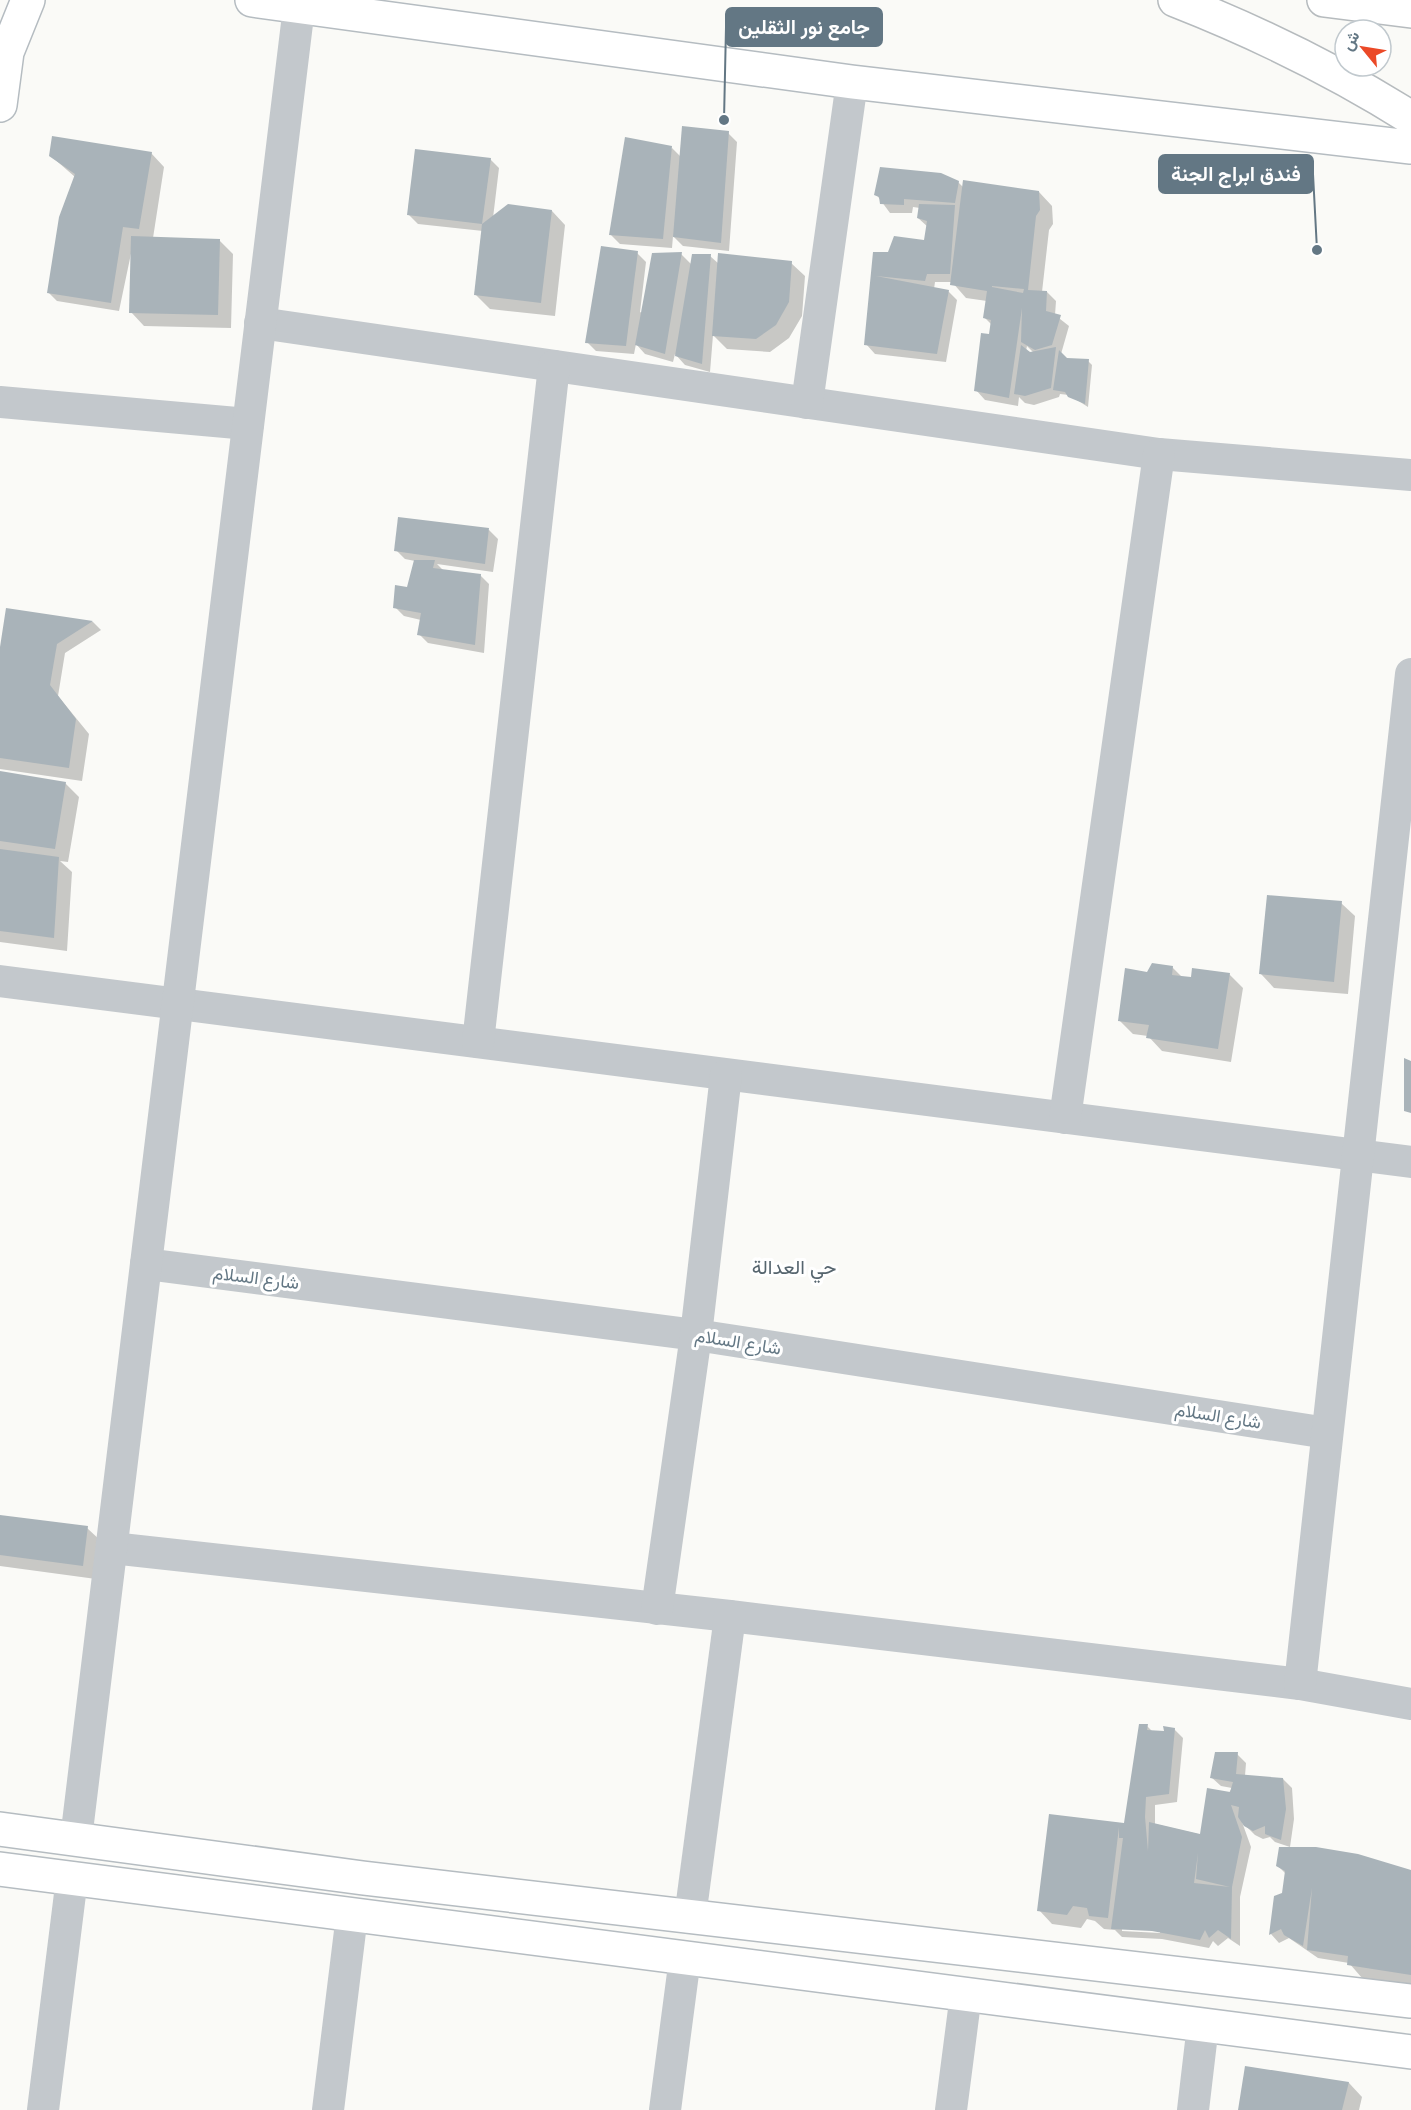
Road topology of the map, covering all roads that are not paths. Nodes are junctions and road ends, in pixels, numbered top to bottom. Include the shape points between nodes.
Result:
1 (28, 0) edge
2 (252, 0) edge
3 (1175, 0) edge
4 (1324, 0) edge
5 (299, 7) junction
6 (1411, 11) edge
7 (4, 49) edge
8 (852, 82) junction
9 (0, 105) edge
10 (1411, 118) edge
11 (1411, 147) edge
12 (260, 323) junction
13 (554, 366) junction
14 (0, 402) edge
15 (807, 403) junction
16 (248, 424) junction
17 (1159, 454) junction
18 (1411, 475) edge
19 (1411, 674) edge
20 (0, 981) edge
21 (177, 1004) junction
22 (478, 1042) junction
23 (726, 1075) junction
24 (1065, 1118) junction
25 (1358, 1155) junction
26 (1411, 1162) edge
27 (146, 1264) junction
28 (696, 1335) junction
29 (1327, 1433) junction
30 (112, 1548) junction
31 (657, 1609) junction
32 (730, 1616) junction
33 (1300, 1684) junction
34 (1411, 1704) edge
35 (0, 1829) edge
36 (76, 1839) junction
37 (0, 1869) edge
38 (72, 1878) junction
39 (352, 1915) junction
40 (690, 1917) junction
41 (685, 1958) junction
42 (1207, 1976) junction
43 (966, 1994) junction
44 (1411, 2001) edge
45 (1203, 2025) junction
46 (1411, 2052) edge
47 (43, 2110) edge
48 (328, 2110) edge
49 (665, 2110) edge
50 (951, 2110) edge
51 (1193, 2110) edge

1 - 7 main road
2 - 5 main road
3 - 10 main road via 1258,33 1355,83
4 - 6 main road
5 - 8 main road
5 - 12 street
7 - 9 main road
8 - 11 main road
8 - 15 street
12 - 13 street
12 - 16 street
13 - 15 street
13 - 22 street
14 - 16 street
15 - 17 street
16 - 21 street
17 - 18 street
17 - 24 street
19 - 25 street
20 - 21 street
21 - 22 street
21 - 27 street
22 - 23 street
23 - 24 street
23 - 28 street
24 - 25 street
25 - 26 street
25 - 29 street
27 - 28 street, شارع السلام
27 - 30 street
28 - 29 street, شارع السلام
28 - 31 street
29 - 33 street
30 - 31 street
30 - 36 street
31 - 32 street
32 - 33 street
32 - 40 street
33 - 34 street
35 - 36 main road
36 - 40 main road
37 - 38 main road
38 - 39 main road
38 - 47 street
39 - 41 main road
39 - 48 street
40 - 42 main road
41 - 43 main road
41 - 49 street
42 - 44 main road
42 - 45 main road
43 - 45 main road
43 - 50 street
45 - 46 main road
45 - 51 street

